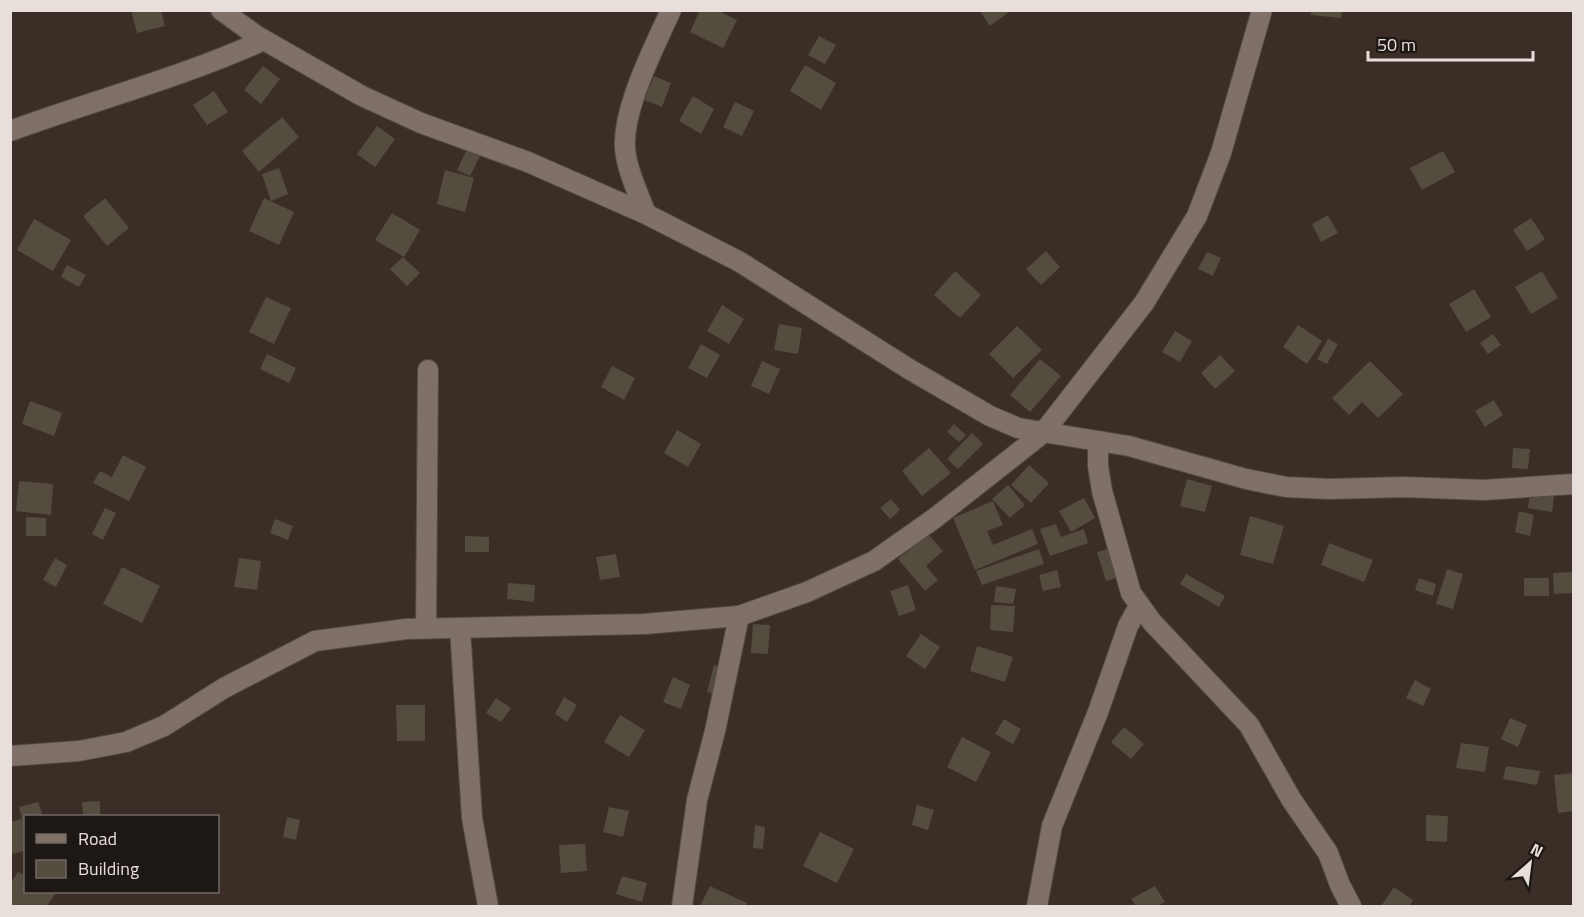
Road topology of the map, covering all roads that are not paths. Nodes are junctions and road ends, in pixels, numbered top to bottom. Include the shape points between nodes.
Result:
1 (221, 10) edge
2 (671, 10) edge
3 (1262, 10) edge
4 (264, 40) junction
5 (10, 131) edge
6 (646, 214) junction
7 (428, 370) dead end
8 (1044, 433) junction
9 (1098, 441) junction
10 (1574, 484) edge
11 (1139, 606) junction
12 (739, 616) junction
13 (426, 628) junction
14 (460, 628) junction
15 (10, 756) edge
16 (488, 906) edge
17 (682, 906) edge
18 (1037, 906) edge
19 (1351, 906) edge

1 - 4 street
2 - 6 street via 630,109 624,139 626,158
3 - 8 street via 1221,153 1197,216 1143,303
4 - 5 street via 232,55
4 - 6 street via 362,96 421,123 528,162
6 - 8 street via 740,262 990,416 1018,428
7 - 13 street
8 - 9 street
8 - 12 street via 874,561 807,592
9 - 10 street via 1286,487 1484,490
9 - 11 street via 1102,491 1125,577
11 - 18 street via 1052,826
11 - 19 street via 1249,725 1291,799 1328,853
12 - 14 street via 644,624
12 - 17 street via 697,800
13 - 14 street
13 - 15 street via 315,640 224,688 164,726 126,742 79,751
14 - 16 street via 472,818

